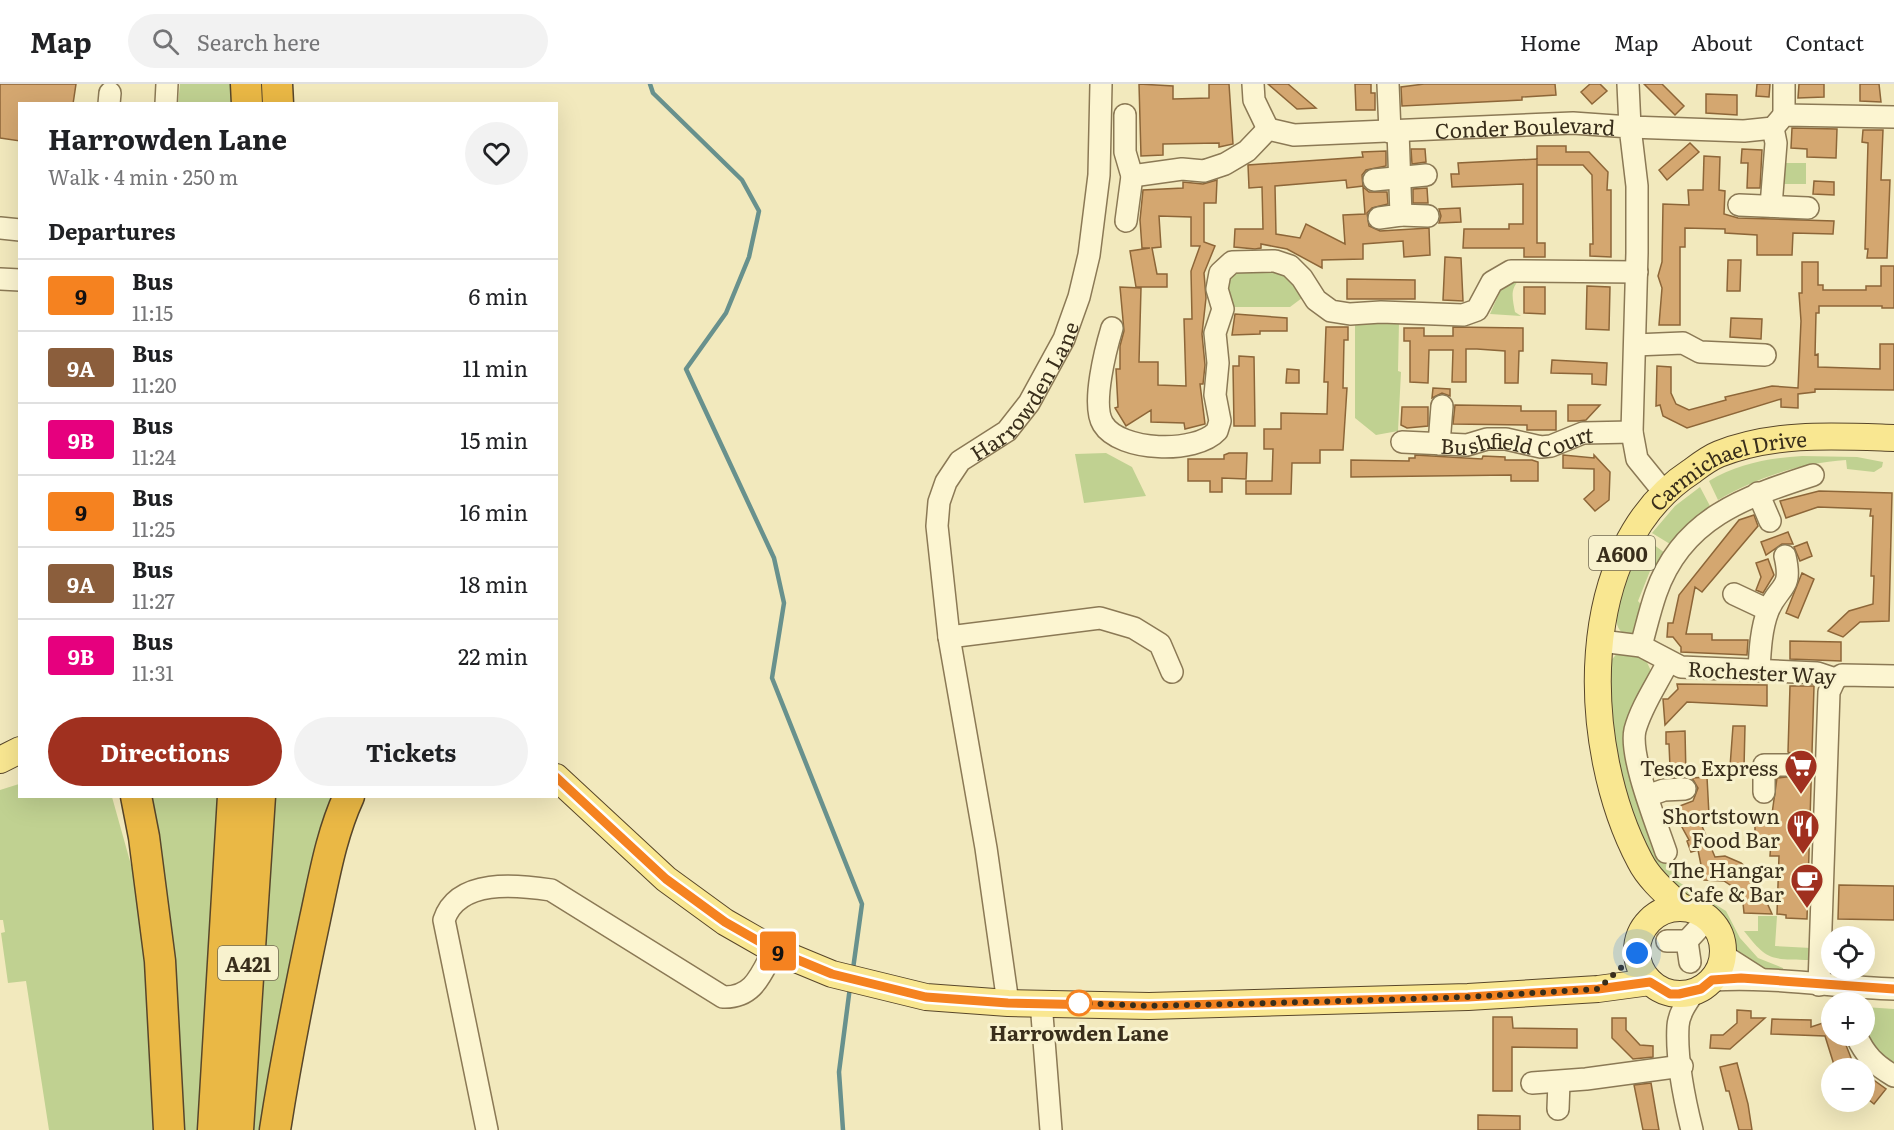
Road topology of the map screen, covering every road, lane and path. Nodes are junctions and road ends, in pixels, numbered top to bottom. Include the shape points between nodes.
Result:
1 (167, 84) edge
2 (246, 84) edge
3 (277, 84) edge
4 (1101, 84) edge
5 (1253, 84) edge
6 (1388, 84) edge
7 (1628, 84) edge
8 (1784, 84) edge
9 (166, 102) edge
10 (247, 102) edge
11 (278, 102) edge
12 (1125, 115) dead end
13 (1894, 117) edge
14 (1778, 121) junction
15 (1630, 127) junction
16 (1268, 129) junction
17 (1394, 131) junction
18 (1426, 175) dead end
19 (1132, 176) junction
20 (1400, 177) junction
21 (1374, 180) dead end
22 (1739, 205) dead end
23 (1771, 206) junction
24 (1808, 208) dead end
25 (1401, 215) junction
26 (1428, 216) dead end
27 (1379, 218) dead end
28 (1126, 221) dead end
29 (0, 228) edge
30 (18, 230) edge
31 (1637, 272) junction
32 (0, 279) edge
33 (18, 280) edge
34 (1112, 328) dead end
35 (1635, 345) junction
36 (1766, 355) dead end
37 (1442, 406) dead end
38 (1632, 432) junction
39 (1894, 438) edge
40 (1402, 442) dead end
41 (1439, 444) junction
42 (1814, 475) dead end
43 (1663, 491) junction
44 (1758, 493) junction
45 (1770, 521) dead end
46 (1785, 556) dead end
47 (1734, 594) dead end
48 (1768, 610) junction
49 (949, 637) junction
50 (1601, 641) junction
51 (1641, 646) junction
52 (1668, 662) junction
53 (1759, 670) junction
54 (1172, 672) dead end
55 (1894, 676) edge
56 (1835, 679) junction
57 (1788, 765) tunnel mouth
58 (558, 779) edge
59 (1685, 789) dead end
60 (1764, 792) dead end
61 (1647, 796) junction
62 (135, 798) edge
63 (233, 798) edge
64 (260, 798) edge
65 (348, 798) edge
66 (364, 798) edge
67 (1666, 852) dead end
68 (1640, 863) junction
69 (326, 869) junction
70 (1682, 908) junction
71 (1708, 918) junction
72 (1647, 924) junction
73 (1681, 948) dead end
74 (774, 950) junction
75 (1637, 953) junction
76 (1723, 955) junction
77 (1759, 978) junction
78 (1650, 982) junction
79 (1819, 985) junction
80 (1703, 986) junction
81 (1598, 989) junction
82 (1894, 989) edge
83 (1841, 992) edge
84 (1872, 992) edge
85 (1041, 1002) junction
86 (1008, 1003) junction
87 (1861, 1046) edge
88 (1682, 1066) junction
89 (1894, 1076) edge
90 (1559, 1082) junction
91 (1532, 1083) dead end
92 (1558, 1109) dead end
93 (169, 1130) edge
94 (213, 1130) edge
95 (238, 1130) edge
96 (275, 1130) edge
97 (487, 1130) edge
98 (1051, 1130) edge
99 (1692, 1130) edge

1 - 9 street
2 - 10 highway
3 - 11 highway
4 - 49 street, Harrowden Lane via 1099,176 1089,255 1064,339 1029,403 1007,430 960,461 939,502 937,526
5 - 16 street via 1254,99
6 - 17 street
7 - 15 street
8 - 14 street
12 - 19 street via 1125,152
13 - 14 street
14 - 15 street via 1744,131
14 - 23 street
15 - 17 street, Conder Boulevard via 1574,123
15 - 31 street, Conder Boulevard via 1636,186
16 - 17 street, Conder Boulevard via 1294,135
16 - 19 street via 1247,152 1225,164 1204,171 1182,169
17 - 20 street
18 - 20 street
19 - 28 street
20 - 21 street
20 - 25 street
22 - 23 street
23 - 24 street
25 - 26 street
25 - 27 street
29 - 30 street
31 - 34 street via 1511,271 1492,282 1477,310 1463,315 1350,314 1331,311 1316,300 1290,266 1275,261 1232,262 1220,273 1217,289 1223,309 1215,333 1215,395 1220,421 1217,431 1200,442 1149,448 1115,437 1101,423 1096,358
31 - 35 street, Conder Boulevard
32 - 33 street
35 - 36 street via 1683,344 1700,352
35 - 38 street, Conder Boulevard
37 - 41 street
38 - 41 street, Bushfield Court via 1583,433 1541,447 1506,438 1467,445
38 - 43 street, Conder Boulevard via 1637,459
39 - 43 main road, Carmichael Drive / A600 via 1804,436 1767,441 1718,454
40 - 41 street, Bushfield Court
42 - 44 street
43 - 50 main road, Carmichael Drive / A600 via 1643,515 1619,558 1607,598
44 - 45 street
44 - 51 street via 1720,512 1676,553 1656,592
46 - 48 street via 1789,574 1785,588
47 - 48 street
48 - 53 street
49 - 54 street via 1100,618 1134,628 1160,644
49 - 86 street, Harrowden Lane
50 - 51 street, Rochester Way
50 - 68 main road, Carmichael Drive / A600 via 1599,701 1607,772
51 - 52 street, Rochester Way
52 - 53 street, Rochester Way via 1681,667
52 - 61 street via 1634,742
53 - 56 street, Rochester Way via 1817,673
55 - 56 street, Rochester Way via 1842,675
56 - 79 street via 1829,692 1820,767
57 - 60 street via 1764,765
58 - 74 main road via 696,903
59 - 61 street
61 - 67 street
62 - 93 highway via 160,961
63 - 94 highway, A421
64 - 95 highway, A421
65 - 69 highway, A421
66 - 69 highway, A421
68 - 70 main road, Carmichael Drive / A600
68 - 72 main road, Carmichael Drive / A600
69 - 96 highway, A421
70 - 71 main road
70 - 72 main road via 1657,915
71 - 73 street
71 - 76 main road via 1722,941
72 - 75 main road
74 - 86 main road via 871,985 926,997
74 - 97 street via 754,987 735,997 723,997 551,890 520,885 478,889 470,894 448,908 444,920
75 - 78 main road
75 - 81 main road
76 - 77 street
76 - 80 main road via 1719,969
77 - 79 street
77 - 80 street
78 - 80 main road via 1670,994
78 - 81 main road
79 - 83 street
80 - 88 street via 1685,1004 1678,1024
81 - 85 main road via 1468,997 1149,1006
82 - 84 street
85 - 86 main road
85 - 98 street
87 - 89 street via 1877,1065
88 - 90 street
88 - 99 street
90 - 91 street
90 - 92 street

